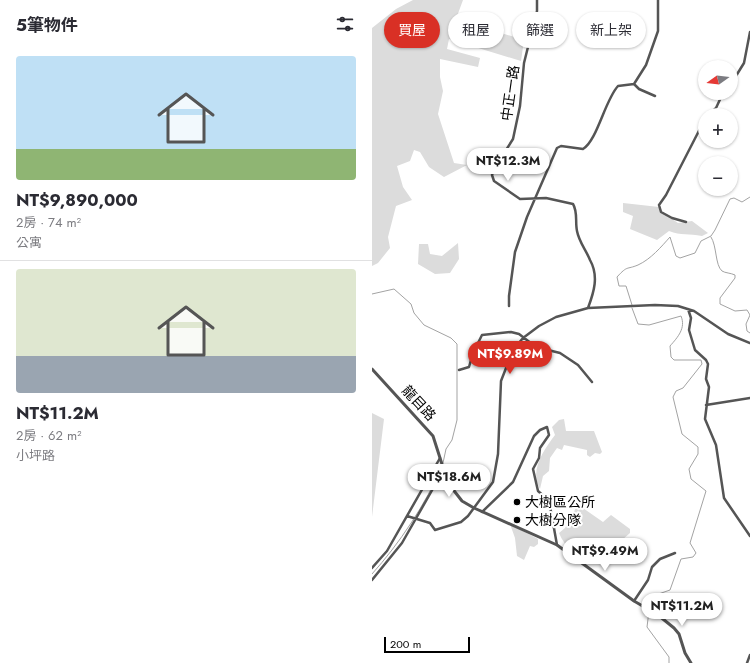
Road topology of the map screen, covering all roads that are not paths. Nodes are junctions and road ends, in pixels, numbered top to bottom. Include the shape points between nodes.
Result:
1 (537, 0) edge
2 (658, 0) edge
3 (750, 32) edge
4 (738, 73) edge
5 (634, 84) junction
6 (655, 96) dead end
7 (698, 132) edge
8 (535, 199) junction
9 (686, 222) dead end
10 (510, 306) dead end
11 (588, 308) junction
12 (688, 309) junction
13 (523, 338) junction
14 (750, 343) edge
15 (372, 369) edge
16 (459, 370) dead end
17 (592, 382) dead end
18 (750, 398) edge
19 (706, 405) junction
20 (440, 458) junction
21 (444, 472) junction
22 (474, 508) junction
23 (482, 512) junction
24 (408, 517) junction
25 (415, 519) junction
26 (750, 536) edge
27 (557, 545) junction
28 (388, 552) junction
29 (675, 553) dead end
30 (392, 556) junction
31 (372, 568) edge
32 (372, 580) edge
33 (634, 601) junction
34 (750, 655) edge
35 (691, 663) edge
36 (747, 663) edge

1 - 8 street, 中正一路 via 537,11 524,63 520,106 513,139 492,175 494,180 520,199
2 - 5 street via 658,31 646,64
3 - 4 street via 744,63
5 - 6 street
5 - 8 street via 622,84 617,88 587,147 581,149 559,146
7 - 9 street via 659,205 661,212
8 - 10 street via 515,252
8 - 11 street, 中正一路 via 555,200 573,204 576,208 580,240 593,267 594,293
11 - 12 street via 670,306
11 - 13 street via 556,317
12 - 14 street via 728,334
12 - 19 street via 691,318 689,330 695,350 708,364 706,379 709,387
13 - 16 street via 511,332 484,334 473,353 469,367
13 - 17 street via 536,347 560,353 578,365
13 - 22 street via 511,355 501,381 498,454 493,482
15 - 20 street, 龍目路 via 433,436
18 - 19 street
19 - 26 street via 705,419 716,445 724,498
20 - 21 street, 龍目路
20 - 24 street
21 - 22 street via 453,491 462,501
21 - 25 street
22 - 23 street
22 - 25 street via 461,522 435,530 430,523
23 - 27 street
23 - 27 street via 512,482 534,436 547,427 549,435 540,448 533,469 538,491 547,499 550,506
24 - 25 street
24 - 28 street
25 - 30 street
27 - 33 street
28 - 30 street
28 - 31 street
29 - 33 street via 660,559 652,567 648,580
30 - 32 street
33 - 35 street via 674,628
34 - 36 street

